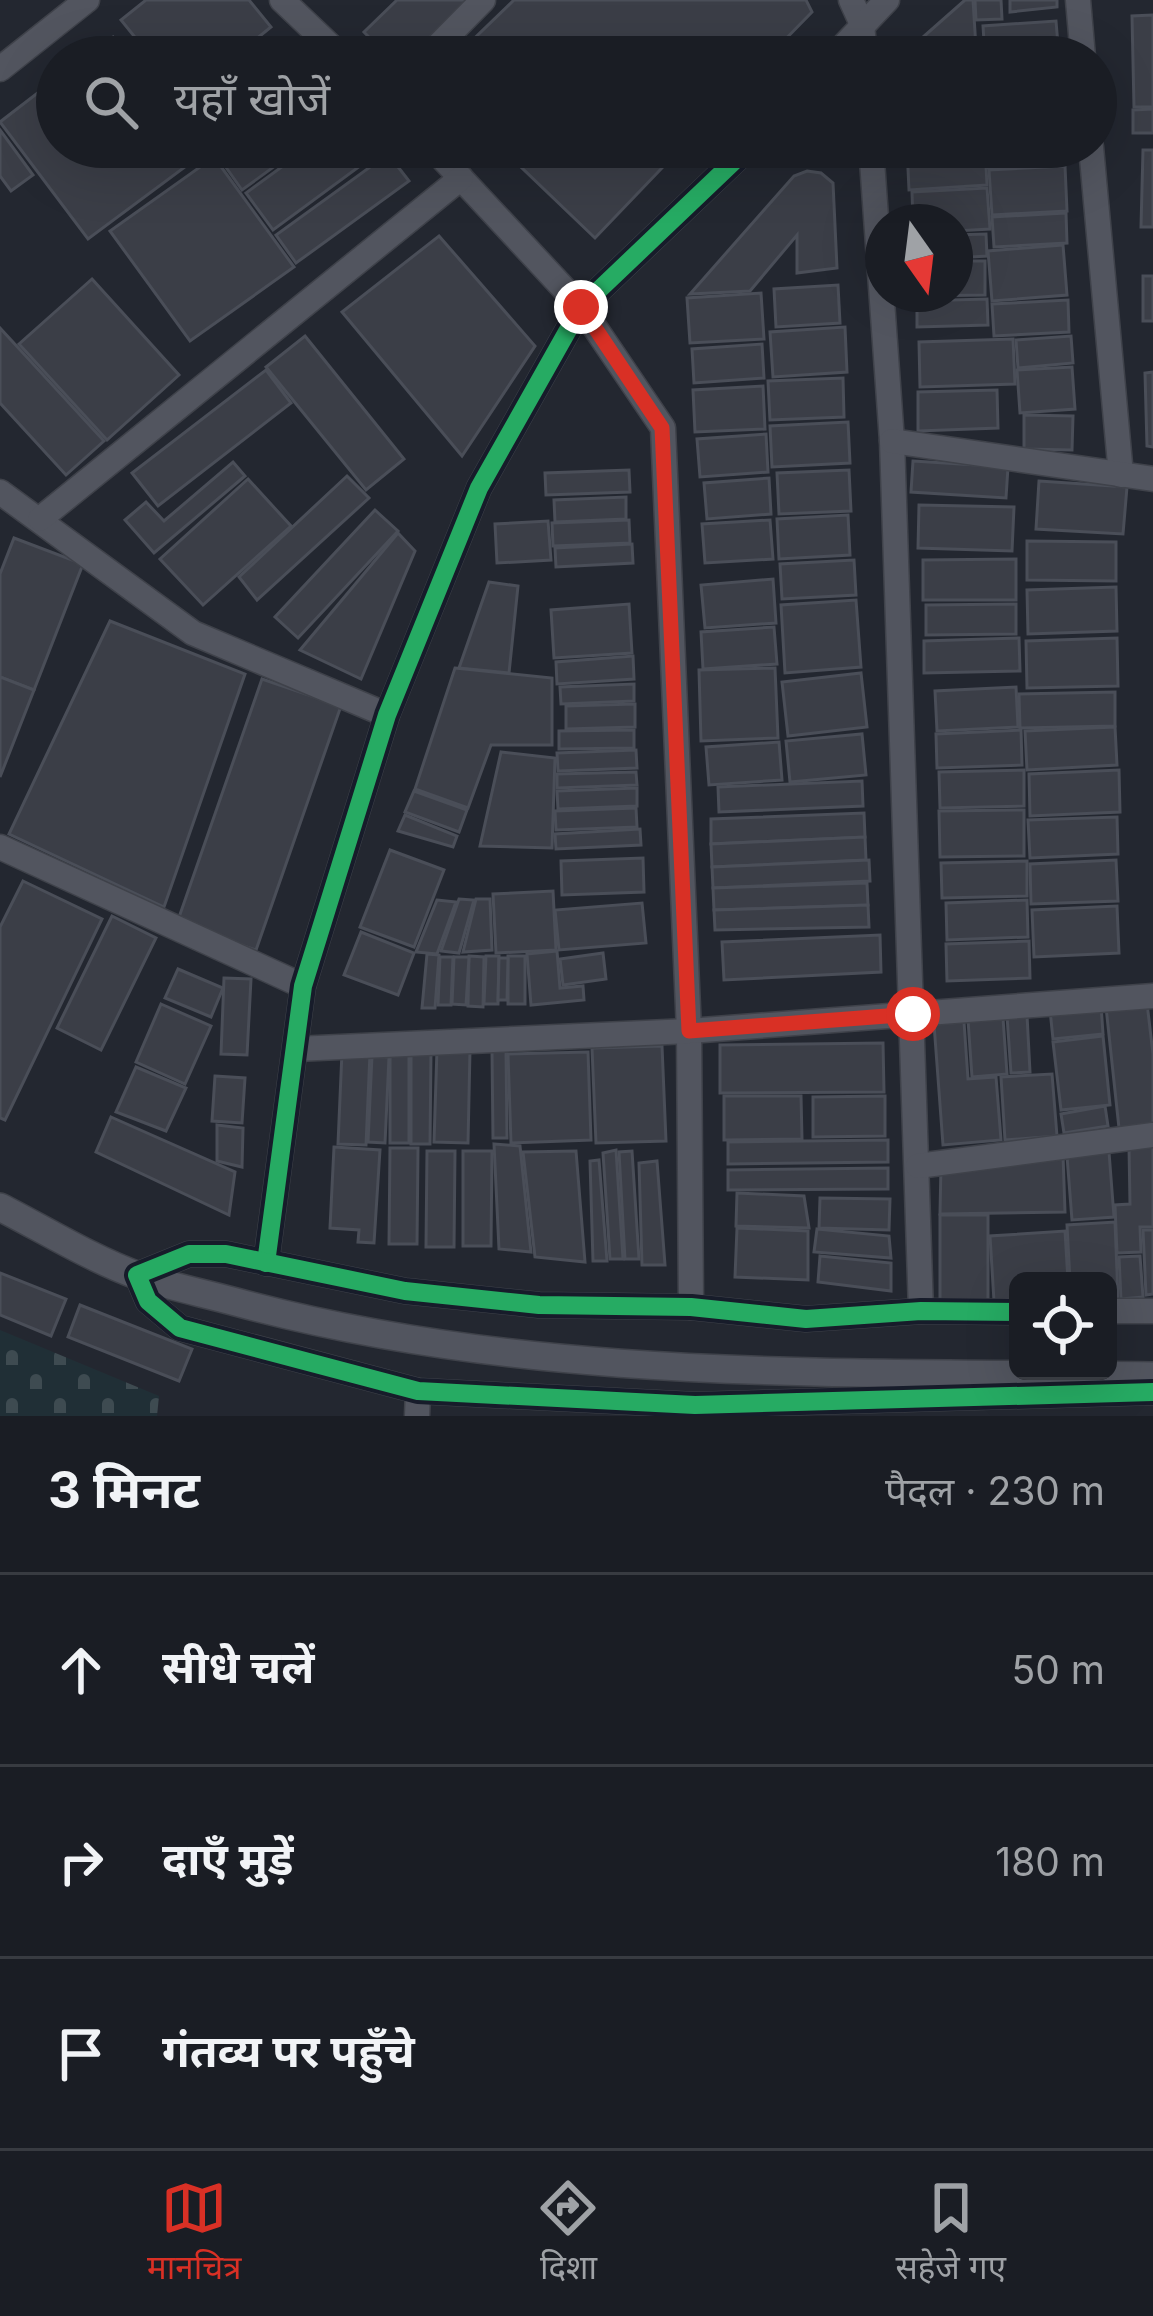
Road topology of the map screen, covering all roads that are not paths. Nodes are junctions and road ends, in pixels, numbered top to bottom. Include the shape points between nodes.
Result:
1 (87, 0) edge
2 (282, 0) edge
3 (483, 0) edge
4 (851, 0) edge
5 (887, 0) edge
6 (1078, 0) edge
7 (862, 24) junction
8 (42, 36) edge
9 (320, 36) edge
10 (448, 36) edge
11 (851, 36) edge
12 (863, 36) edge
13 (1081, 36) edge
14 (36, 40) edge
15 (0, 69) edge
16 (452, 168) edge
17 (726, 168) edge
18 (872, 168) edge
19 (1093, 168) edge
20 (461, 178) junction
21 (581, 307) junction
22 (892, 441) junction
23 (1121, 475) junction
24 (1153, 479) edge
25 (0, 492) edge
26 (40, 519) junction
27 (387, 715) junction
28 (0, 848) edge
29 (303, 986) junction
30 (1153, 996) edge
31 (913, 1014) junction
32 (689, 1031) junction
33 (296, 1049) junction
34 (1153, 1135) edge
35 (918, 1166) junction
36 (0, 1207) edge
37 (266, 1263) junction
38 (137, 1275) junction
39 (691, 1307) junction
40 (921, 1311) junction
41 (1117, 1311) edge
42 (1153, 1311) edge
43 (1009, 1312) edge
44 (1153, 1376) edge
45 (1153, 1392) edge
46 (418, 1404) edge
47 (696, 1410) edge

1 - 8 street
2 - 9 street
3 - 10 street
4 - 7 street
5 - 7 street
6 - 13 street
7 - 11 street
7 - 12 street
14 - 15 street
16 - 20 street
17 - 21 street
18 - 22 street
19 - 23 street
20 - 21 street
20 - 26 street
21 - 27 street via 479,488
21 - 32 street via 662,428
22 - 23 street
22 - 31 street
23 - 24 street
25 - 26 street
26 - 27 street via 193,634
27 - 29 street
28 - 29 street
29 - 33 street
30 - 31 street
31 - 32 street
31 - 35 street
32 - 33 street
32 - 39 street
33 - 37 street
34 - 35 street
35 - 40 street
36 - 38 street
37 - 38 street via 189,1254
37 - 39 street via 406,1291 538,1305
38 - 44 street via 317,1324 509,1356
38 - 46 street via 148,1301 180,1328
39 - 40 street via 806,1319
40 - 43 street
41 - 42 street
45 - 47 street
46 - 47 street

